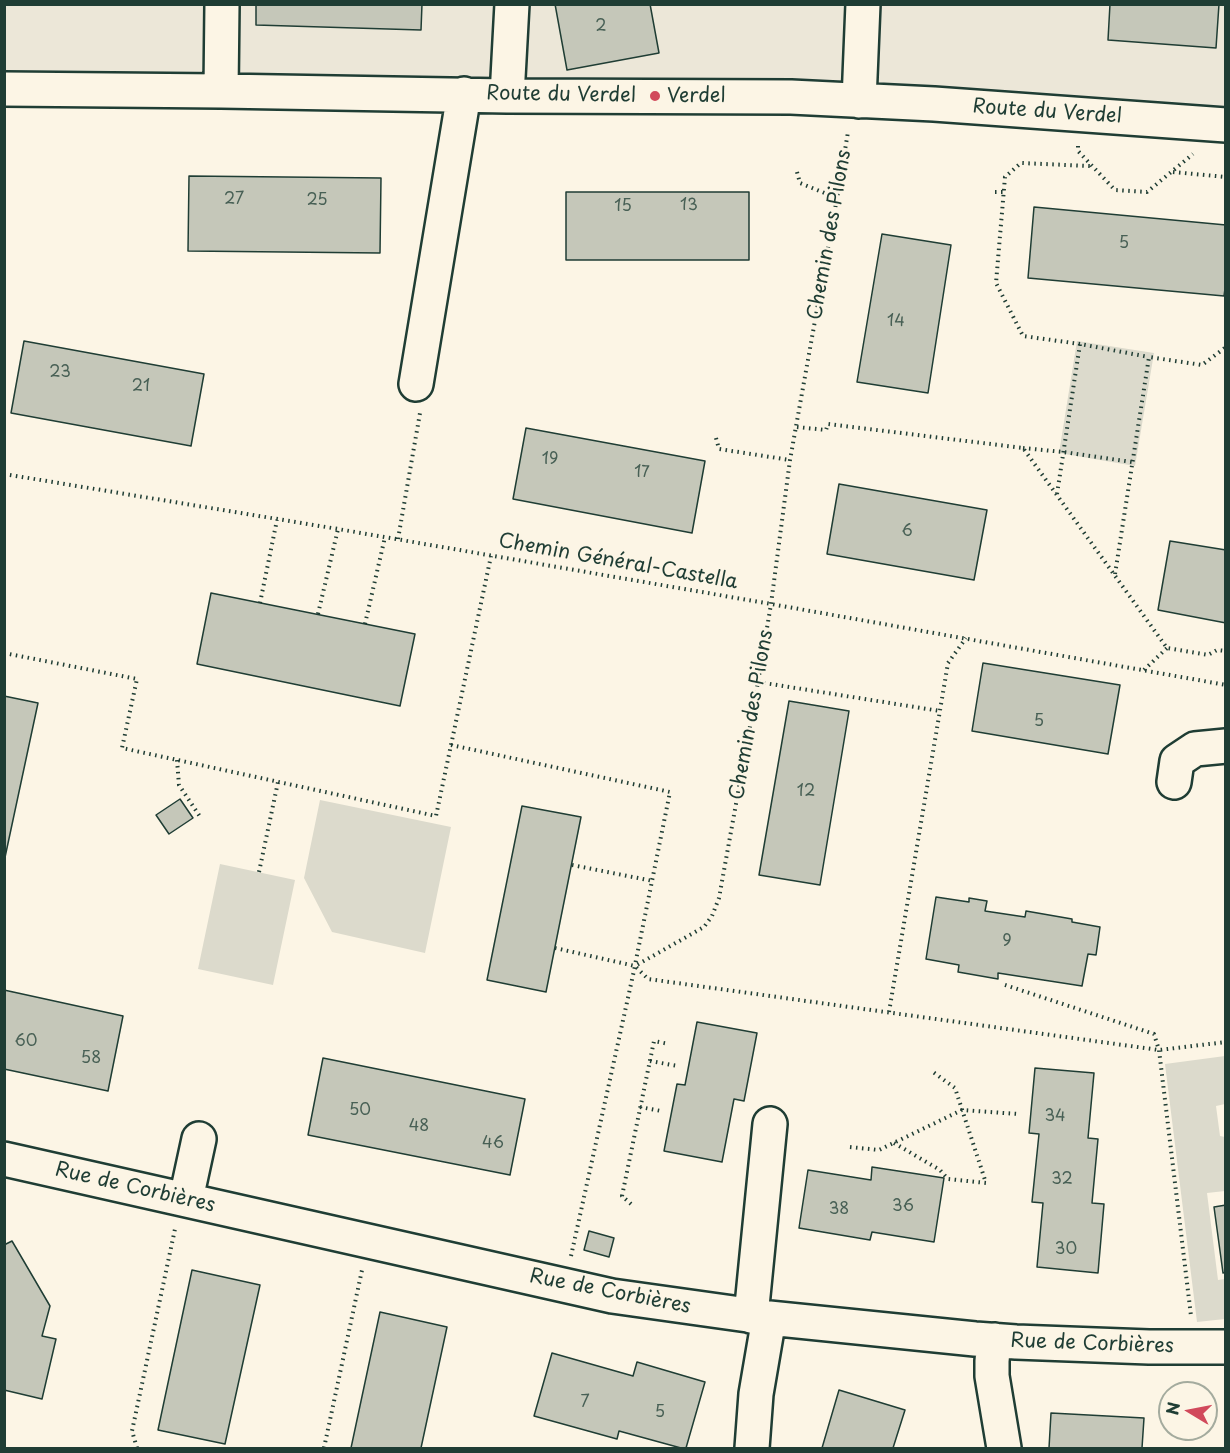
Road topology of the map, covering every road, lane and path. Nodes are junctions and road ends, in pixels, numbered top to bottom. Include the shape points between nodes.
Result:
1 (222, 4) edge
2 (512, 4) edge
3 (863, 4) edge
4 (4, 89) edge
5 (221, 91) junction
6 (464, 94) junction
7 (507, 96) junction
8 (854, 113) junction
9 (1226, 125) edge
10 (1078, 139) dead end
11 (1194, 147) dead end
12 (1090, 166) junction
13 (797, 172) dead end
14 (1172, 172) junction
15 (1226, 177) edge
16 (995, 192) dead end
17 (1004, 192) junction
18 (837, 198) junction
19 (1080, 344) junction
20 (1226, 347) edge
21 (1149, 357) junction
22 (419, 395) joint
23 (797, 427) junction
24 (716, 438) dead end
25 (1023, 448) junction
26 (1064, 452) junction
27 (790, 460) junction
28 (1132, 462) junction
29 (4, 474) edge
30 (1057, 495) junction
31 (277, 520) junction
32 (338, 529) junction
33 (385, 537) junction
34 (398, 539) junction
35 (491, 556) junction
36 (1114, 575) junction
37 (260, 603) dead end
38 (771, 604) junction
39 (318, 614) dead end
40 (365, 624) dead end
41 (966, 638) junction
42 (1167, 648) junction
43 (1226, 651) edge
44 (4, 652) edge
45 (1144, 670) junction
46 (758, 682) junction
47 (1226, 685) edge
48 (940, 711) junction
49 (451, 745) junction
50 (1226, 746) edge
51 (177, 760) junction
52 (278, 782) junction
53 (1174, 782) dead end
54 (201, 818) dead end
55 (572, 865) dead end
56 (259, 872) dead end
57 (653, 881) junction
58 (555, 948) dead end
59 (635, 966) junction
60 (1005, 985) dead end
61 (889, 1012) junction
62 (1226, 1042) edge
63 (669, 1044) dead end
64 (1159, 1050) junction
65 (650, 1061) junction
66 (678, 1066) dead end
67 (933, 1072) dead end
68 (640, 1107) junction
69 (962, 1110) junction
70 (661, 1111) dead end
71 (1018, 1114) dead end
72 (770, 1124) dead end
73 (199, 1139) dead end
74 (894, 1143) junction
75 (850, 1147) dead end
76 (4, 1159) edge
77 (631, 1204) dead end
78 (181, 1212) junction
79 (571, 1259) dead end
80 (363, 1266) dead end
81 (760, 1317) junction
82 (1191, 1317) dead end
83 (994, 1340) junction
84 (1226, 1347) edge
85 (137, 1449) edge
86 (324, 1449) edge
87 (752, 1449) edge
88 (1004, 1449) edge

1 - 5 street
2 - 7 street
3 - 8 street
4 - 5 street, Route du Verdel
5 - 6 street, Route du Verdel
6 - 7 street, Route du Verdel
6 - 22 street
7 - 8 street, Route du Verdel via 754,97
8 - 9 street, Route du Verdel
8 - 18 path, Chemin des Pilons
10 - 12 path via 1078,151
11 - 14 path via 1193,155
12 - 14 path via 1114,190 1147,192
12 - 17 path via 1021,162 1005,177
13 - 18 path via 800,183
14 - 15 path
16 - 17 path
17 - 19 path via 996,283 1023,336
18 - 23 path, Chemin des Pilons
19 - 21 path
19 - 26 path
20 - 21 path via 1202,365
21 - 28 path
22 - 34 path
23 - 25 path via 826,430 828,424
23 - 27 path, Chemin des Pilons
24 - 27 path via 719,449
25 - 26 path
25 - 30 path
26 - 28 path
26 - 30 path
27 - 38 path, Chemin des Pilons
28 - 36 path
29 - 31 path, Chemin Général-Castella
30 - 36 path
31 - 32 path, Chemin Général-Castella
31 - 37 path
32 - 33 path, Chemin Général-Castella
32 - 39 path
33 - 34 path, Chemin Général-Castella
33 - 40 path
34 - 35 path, Chemin Général-Castella
35 - 38 path, Chemin Général-Castella
35 - 49 path
36 - 42 path
38 - 41 path, Chemin Général-Castella
38 - 46 path, Chemin des Pilons
41 - 45 path, Chemin Général-Castella
41 - 48 path via 948,663
42 - 43 path via 1208,655
42 - 45 path
44 - 51 path via 137,678 122,748
45 - 47 path, Chemin Général-Castella
46 - 48 path
46 - 59 path, Chemin des Pilons via 719,898 712,916 704,927
48 - 61 path
49 - 52 path via 436,816
49 - 57 path via 670,792
50 - 53 street via 1195,749 1177,760
51 - 52 path
51 - 54 path via 179,785
52 - 56 path
55 - 57 path
57 - 59 path
58 - 59 path
59 - 61 path via 648,979
59 - 79 path
60 - 64 path via 1154,1034
61 - 64 path
62 - 64 path
63 - 65 path via 654,1041
64 - 82 path
65 - 66 path
65 - 68 path
67 - 69 path via 955,1088
68 - 70 path
68 - 77 path via 621,1196
69 - 71 path
69 - 74 path
69 - 74 path via 986,1183 948,1179 940,1170
72 - 81 street
73 - 78 street
74 - 75 path via 879,1150
76 - 78 street, Rue de Corbières
78 - 81 street, Rue de Corbières via 612,1296
78 - 85 path via 132,1431
80 - 86 path
81 - 83 street, Rue de Corbières
81 - 87 street
83 - 84 street, Rue de Corbières
83 - 88 street via 992,1376

